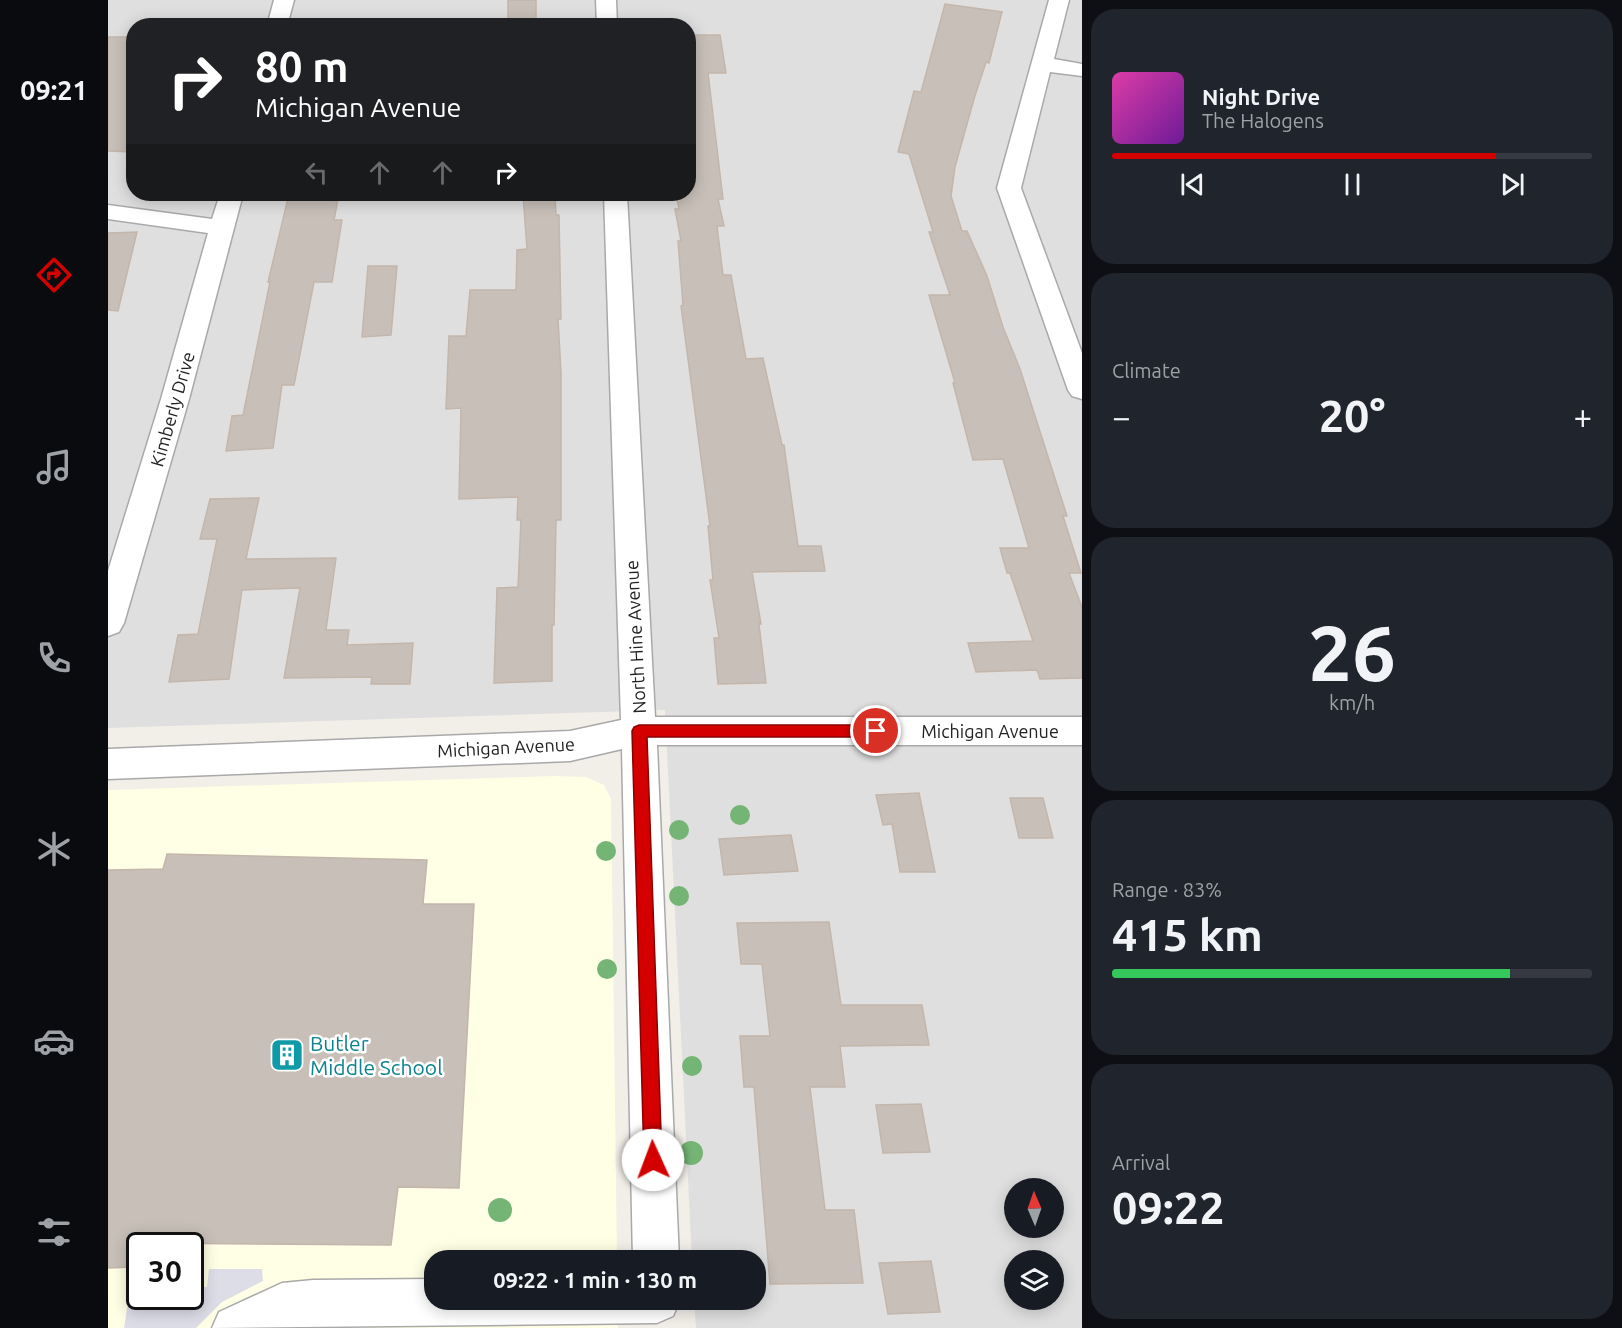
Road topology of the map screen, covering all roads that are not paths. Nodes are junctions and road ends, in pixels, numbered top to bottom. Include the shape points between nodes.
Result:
1 (284, 0) edge
2 (606, 0) edge
3 (1059, 0) edge
4 (279, 18) edge
5 (607, 18) edge
6 (1042, 64) junction
7 (1082, 70) edge
8 (229, 201) edge
9 (615, 201) edge
10 (108, 212) edge
11 (222, 228) junction
12 (1082, 390) edge
13 (108, 623) edge
14 (639, 731) junction
15 (1082, 731) edge
16 (108, 764) edge
17 (656, 1250) edge
18 (424, 1302) edge
19 (657, 1310) edge
20 (235, 1328) edge
21 (658, 1328) edge

1 - 4 street
2 - 5 street
3 - 6 street
6 - 7 street
6 - 12 street via 1009,188
8 - 11 street, Kimberly Drive
9 - 14 street, North Hine Avenue
10 - 11 street
11 - 13 street, Kimberly Drive
14 - 15 street, Michigan Avenue
14 - 16 street, Michigan Avenue via 570,746
14 - 17 street, North Hine Avenue
18 - 20 street via 282,1306
19 - 21 street

